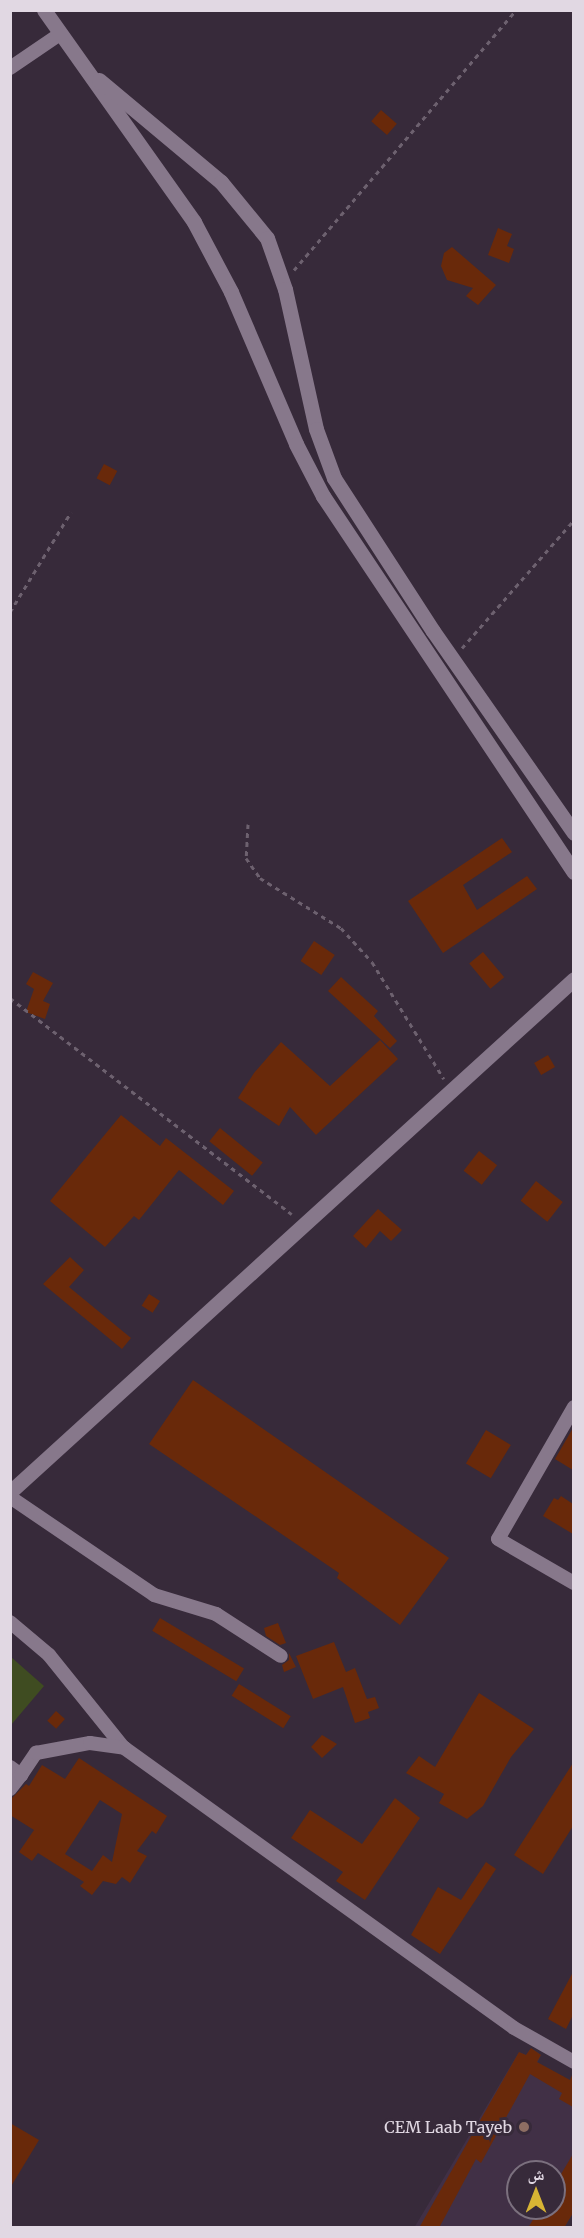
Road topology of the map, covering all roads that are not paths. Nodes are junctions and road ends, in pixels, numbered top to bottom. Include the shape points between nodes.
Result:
1 (44, 10) edge
2 (60, 34) junction
3 (10, 68) edge
4 (88, 70) junction
5 (573, 833) edge
6 (573, 872) edge
7 (573, 979) edge
8 (573, 997) edge
9 (543, 1009) junction
10 (573, 1407) edge
11 (10, 1492) edge
12 (10, 1497) edge
13 (573, 1583) edge
14 (10, 1622) edge
15 (280, 1656) dead end
16 (125, 1748) junction
17 (16, 1771) edge
18 (10, 1789) edge
19 (573, 2062) edge

1 - 2 main road
2 - 3 street
2 - 4 main road
4 - 5 main road via 222,183 267,238 282,282 313,419 334,478
4 - 6 main road via 122,125 194,222 231,292 323,496
7 - 9 main road
8 - 9 main road
9 - 11 main road
10 - 13 street via 498,1539
12 - 15 street via 154,1595 216,1614
14 - 16 street via 49,1655
16 - 17 street via 90,1743 36,1753
16 - 19 street via 514,2028
17 - 18 street

